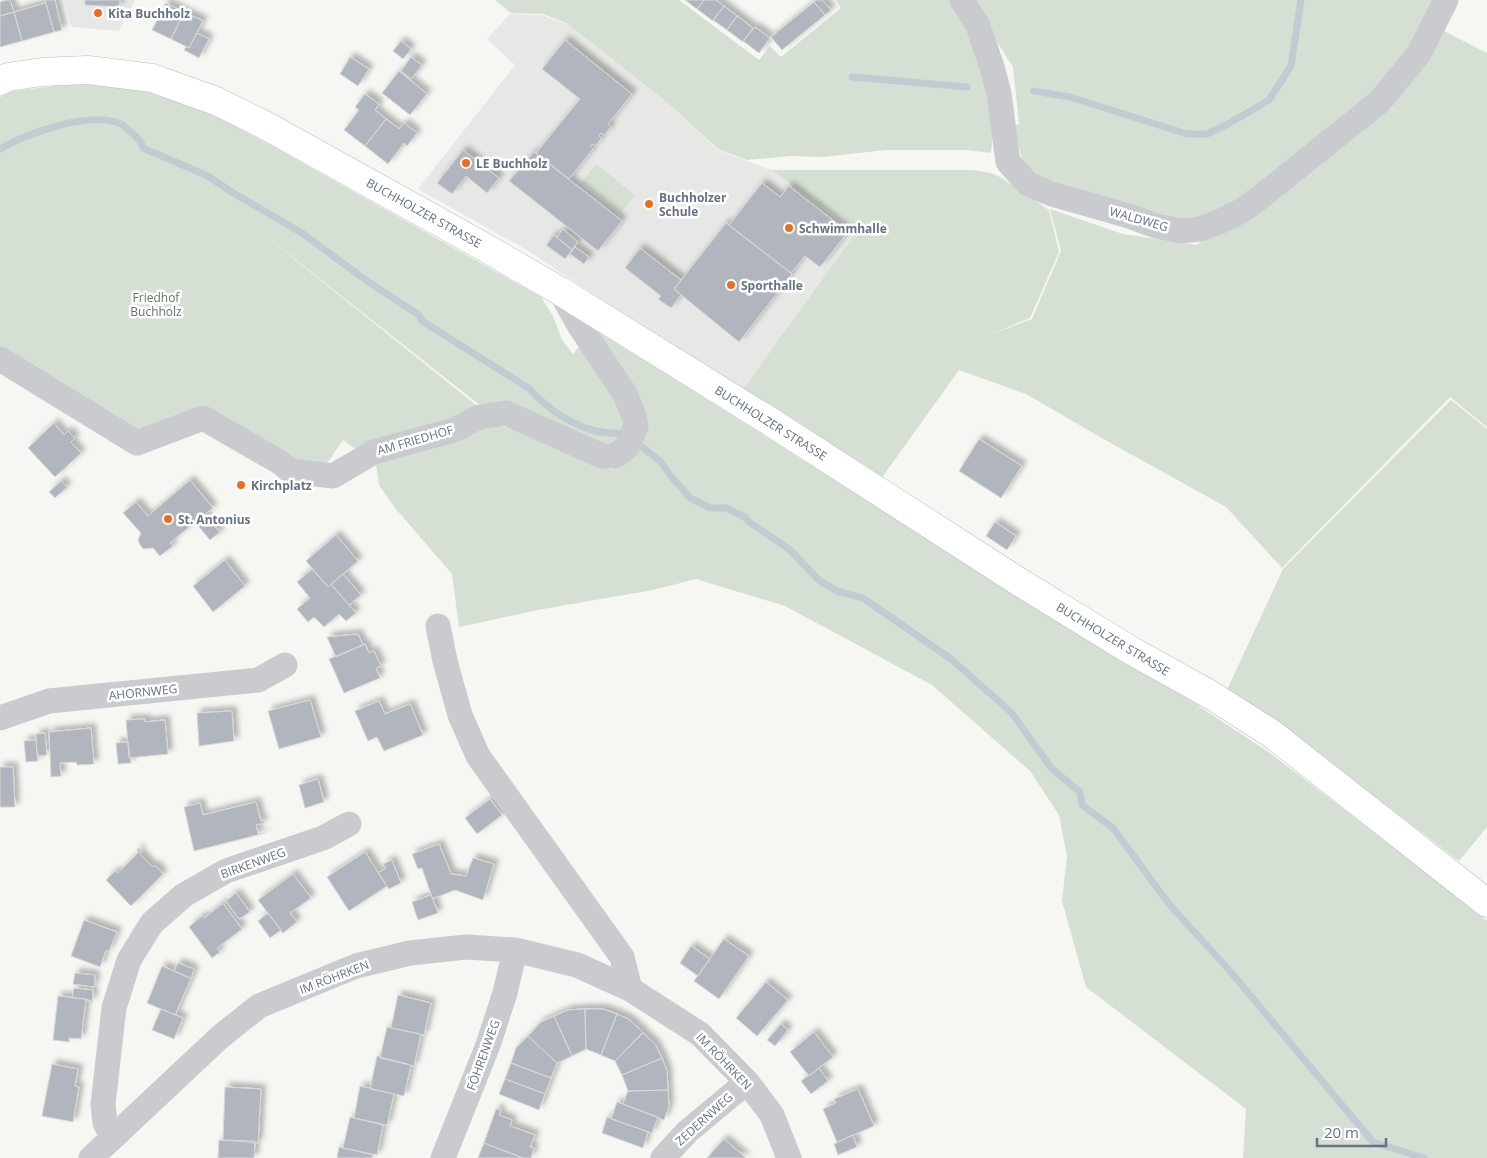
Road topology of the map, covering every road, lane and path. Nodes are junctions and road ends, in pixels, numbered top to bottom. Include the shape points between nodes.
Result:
1 (962, 0) edge
2 (1446, 0) edge
3 (0, 81) edge
4 (560, 291) junction
5 (0, 359) edge
6 (438, 626) dead end
7 (285, 665) dead end
8 (0, 718) edge
9 (349, 824) dead end
10 (1487, 903) edge
11 (515, 950) junction
12 (630, 989) junction
13 (747, 1082) junction
14 (112, 1137) junction
15 (91, 1158) edge
16 (443, 1158) edge
17 (663, 1158) edge
18 (789, 1158) edge

1 - 2 street, WALDWEG via 978,26 992,67 999,93 1008,162 1028,184 1156,226 1181,231 1200,229 1241,211 1379,102 1418,55
3 - 4 street, BUCHHOLZER STRASSE via 48,71 88,70 152,78 216,101
4 - 5 street, AM FRIEDHOF via 625,394 634,416 636,426 628,446 615,456 602,456 506,413 479,417 454,430 374,452 333,476 290,471 203,418 137,443
4 - 10 street, BUCHHOLZER STRASSE via 1021,583 1272,734
6 - 12 street via 444,661 460,715 478,756 622,957
7 - 8 street, AHORNWEG via 258,680 49,700
9 - 14 street, BIRKENWEG via 323,838 226,871 184,896 152,924 129,960 114,1008 103,1104 104,1123
11 - 12 street, IM RÖHRKEN via 577,965
11 - 14 street, IM RÖHRKEN via 466,947 410,953 356,966 259,1006 220,1037
11 - 16 street, FÖHRENWEG via 488,1045
12 - 13 street, IM RÖHRKEN via 700,1034
13 - 17 street, ZEDERNWEG via 687,1132
13 - 18 street, IM RÖHRKEN via 772,1115
14 - 15 street, IM RÖHRKEN

